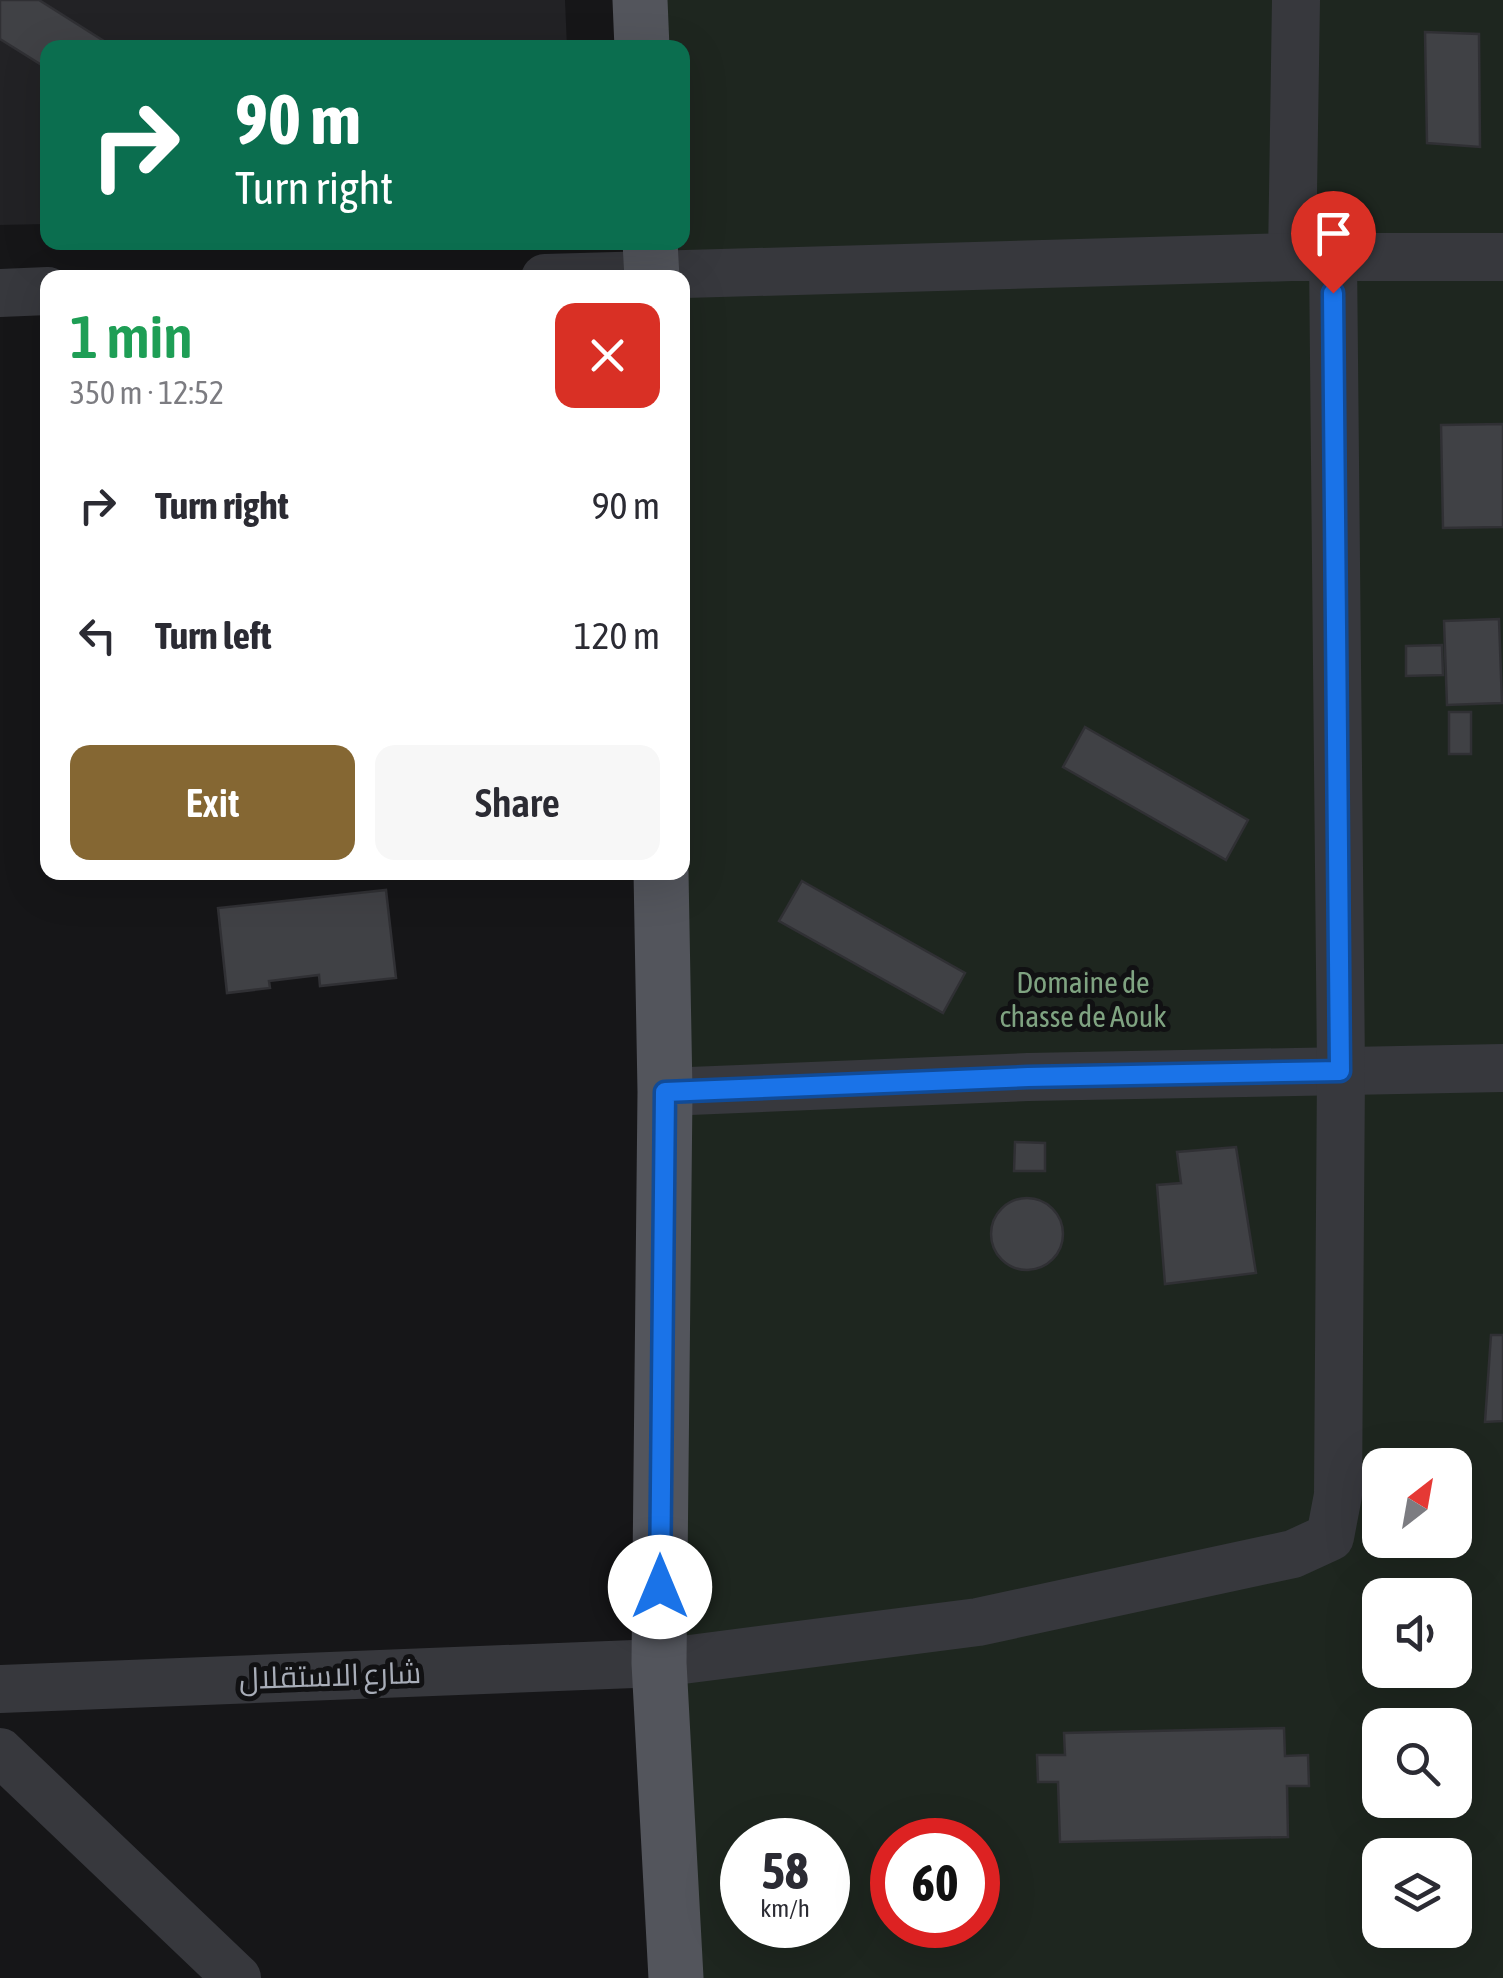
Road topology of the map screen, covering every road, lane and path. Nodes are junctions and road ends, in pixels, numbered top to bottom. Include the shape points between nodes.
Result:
1 (640, 0) edge
2 (1296, 0) edge
3 (642, 40) edge
4 (1312, 257) junction
5 (1503, 257) edge
6 (651, 265) edge
7 (611, 270) edge
8 (40, 292) edge
9 (0, 293) edge
10 (661, 880) edge
11 (1503, 1068) edge
12 (1340, 1071) junction
13 (665, 1092) junction
14 (659, 1663) junction
15 (0, 1689) edge
16 (0, 1752) edge
17 (237, 1978) edge
18 (676, 1978) edge

1 - 3 main road
2 - 4 street
4 - 5 street
4 - 6 street
4 - 12 street
6 - 7 street
8 - 9 street
10 - 13 main road
11 - 12 street
12 - 13 street
12 - 14 street, شارع الاستقلال via 1338,1495 1330,1537 1293,1554 978,1622
13 - 14 main road
14 - 15 street, شارع الاستقلال
14 - 18 main road
16 - 17 street

